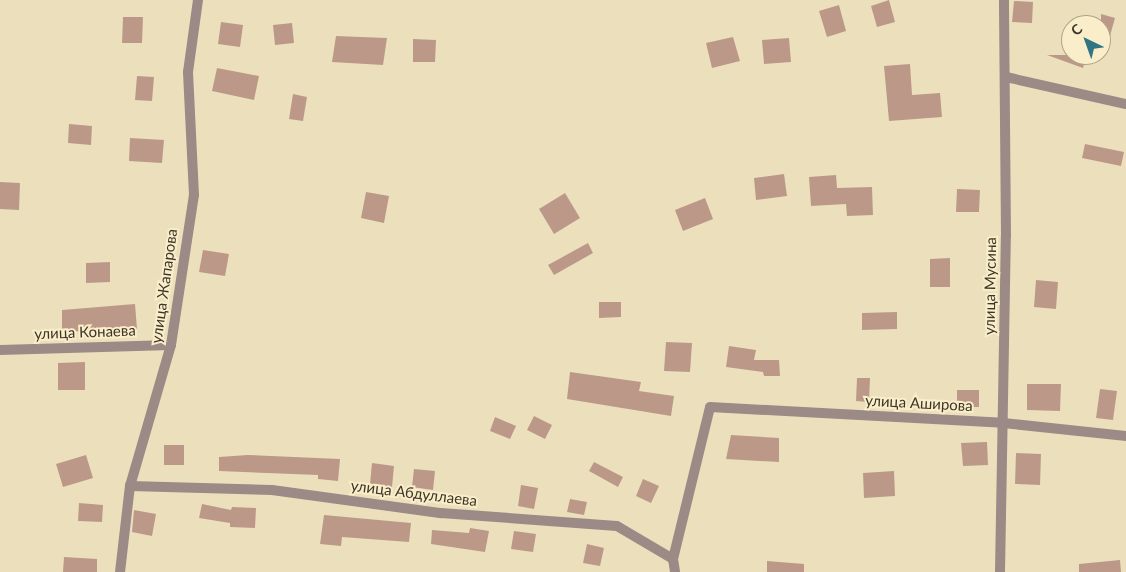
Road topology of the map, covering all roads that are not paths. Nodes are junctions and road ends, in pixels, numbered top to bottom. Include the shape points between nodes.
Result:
1 (198, 0) edge
2 (1004, 0) edge
3 (1006, 77) junction
4 (1126, 104) edge
5 (171, 345) junction
6 (0, 350) edge
7 (1003, 423) junction
8 (1126, 436) edge
9 (130, 486) junction
10 (673, 559) junction
11 (120, 572) edge
12 (675, 572) edge
13 (1000, 572) edge

1 - 5 street, улица Жапарова via 188,72 194,195
2 - 3 street, улица Мусина
3 - 4 street
3 - 7 street, улица Мусина
5 - 6 street, улица Конаева
5 - 9 street, улица Жапарова
7 - 8 street, улица Аширова
7 - 10 street, улица Аширова via 710,407
7 - 13 street, улица Мусина
9 - 10 street, улица Абдуллаева via 272,490 441,513 617,526
9 - 11 street, улица Жапарова
10 - 12 street

